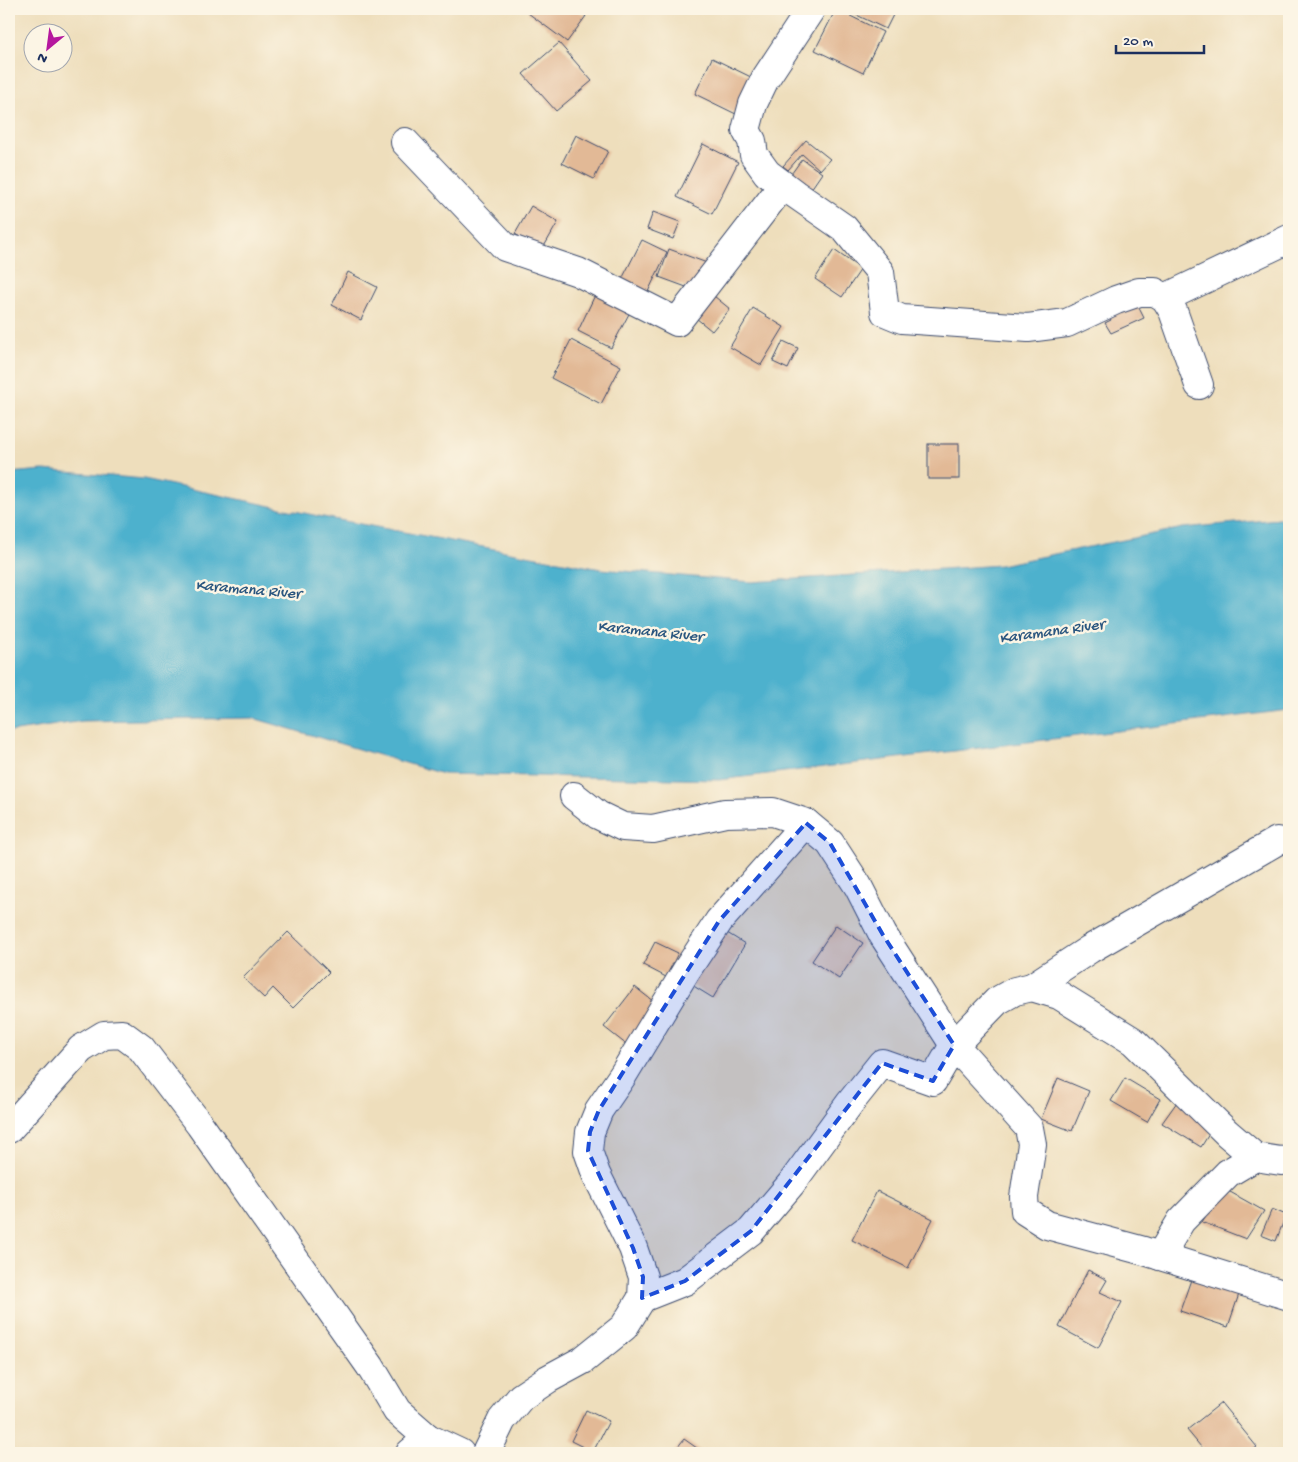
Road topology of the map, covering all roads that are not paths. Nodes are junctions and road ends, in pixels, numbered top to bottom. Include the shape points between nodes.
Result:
1 (811, 9) edge
2 (404, 142) dead end
3 (783, 185) junction
4 (1289, 239) edge
5 (1165, 298) junction
6 (1200, 385) dead end
7 (574, 796) dead end
8 (806, 823) junction
9 (1277, 841) dead end
10 (1032, 987) junction
11 (954, 1045) junction
12 (9, 1129) edge
13 (1255, 1157) junction
14 (1289, 1160) edge
15 (1160, 1256) junction
16 (1289, 1296) edge
17 (642, 1298) junction
18 (419, 1446) edge
19 (460, 1453) edge
20 (486, 1453) edge

1 - 3 street via 765,79 753,104 746,130 754,155 767,173
2 - 3 street via 505,247 578,272 677,322
3 - 5 street via 844,228 880,272 885,312 902,320 1028,328 1067,323 1139,292 1154,292
4 - 5 street
5 - 6 street via 1173,311
7 - 8 street via 598,815 623,827 653,829 725,813 773,812
8 - 11 street via 830,842 858,886 883,935
8 - 17 street via 719,921 599,1110 590,1132 588,1151 596,1174 644,1277
9 - 10 street via 1090,949
10 - 11 street via 997,1001
10 - 13 street via 1059,996 1133,1041
11 - 15 street via 1029,1128 1032,1144 1024,1211 1047,1225
11 - 17 street via 933,1081 882,1063 791,1184 751,1231 685,1281
12 - 18 street via 81,1048 104,1035 122,1034 141,1048 200,1125 364,1358
13 - 14 street
13 - 15 street via 1228,1173 1181,1222
15 - 16 street
17 - 20 street via 624,1327 583,1360 521,1397 502,1420
18 - 19 street

